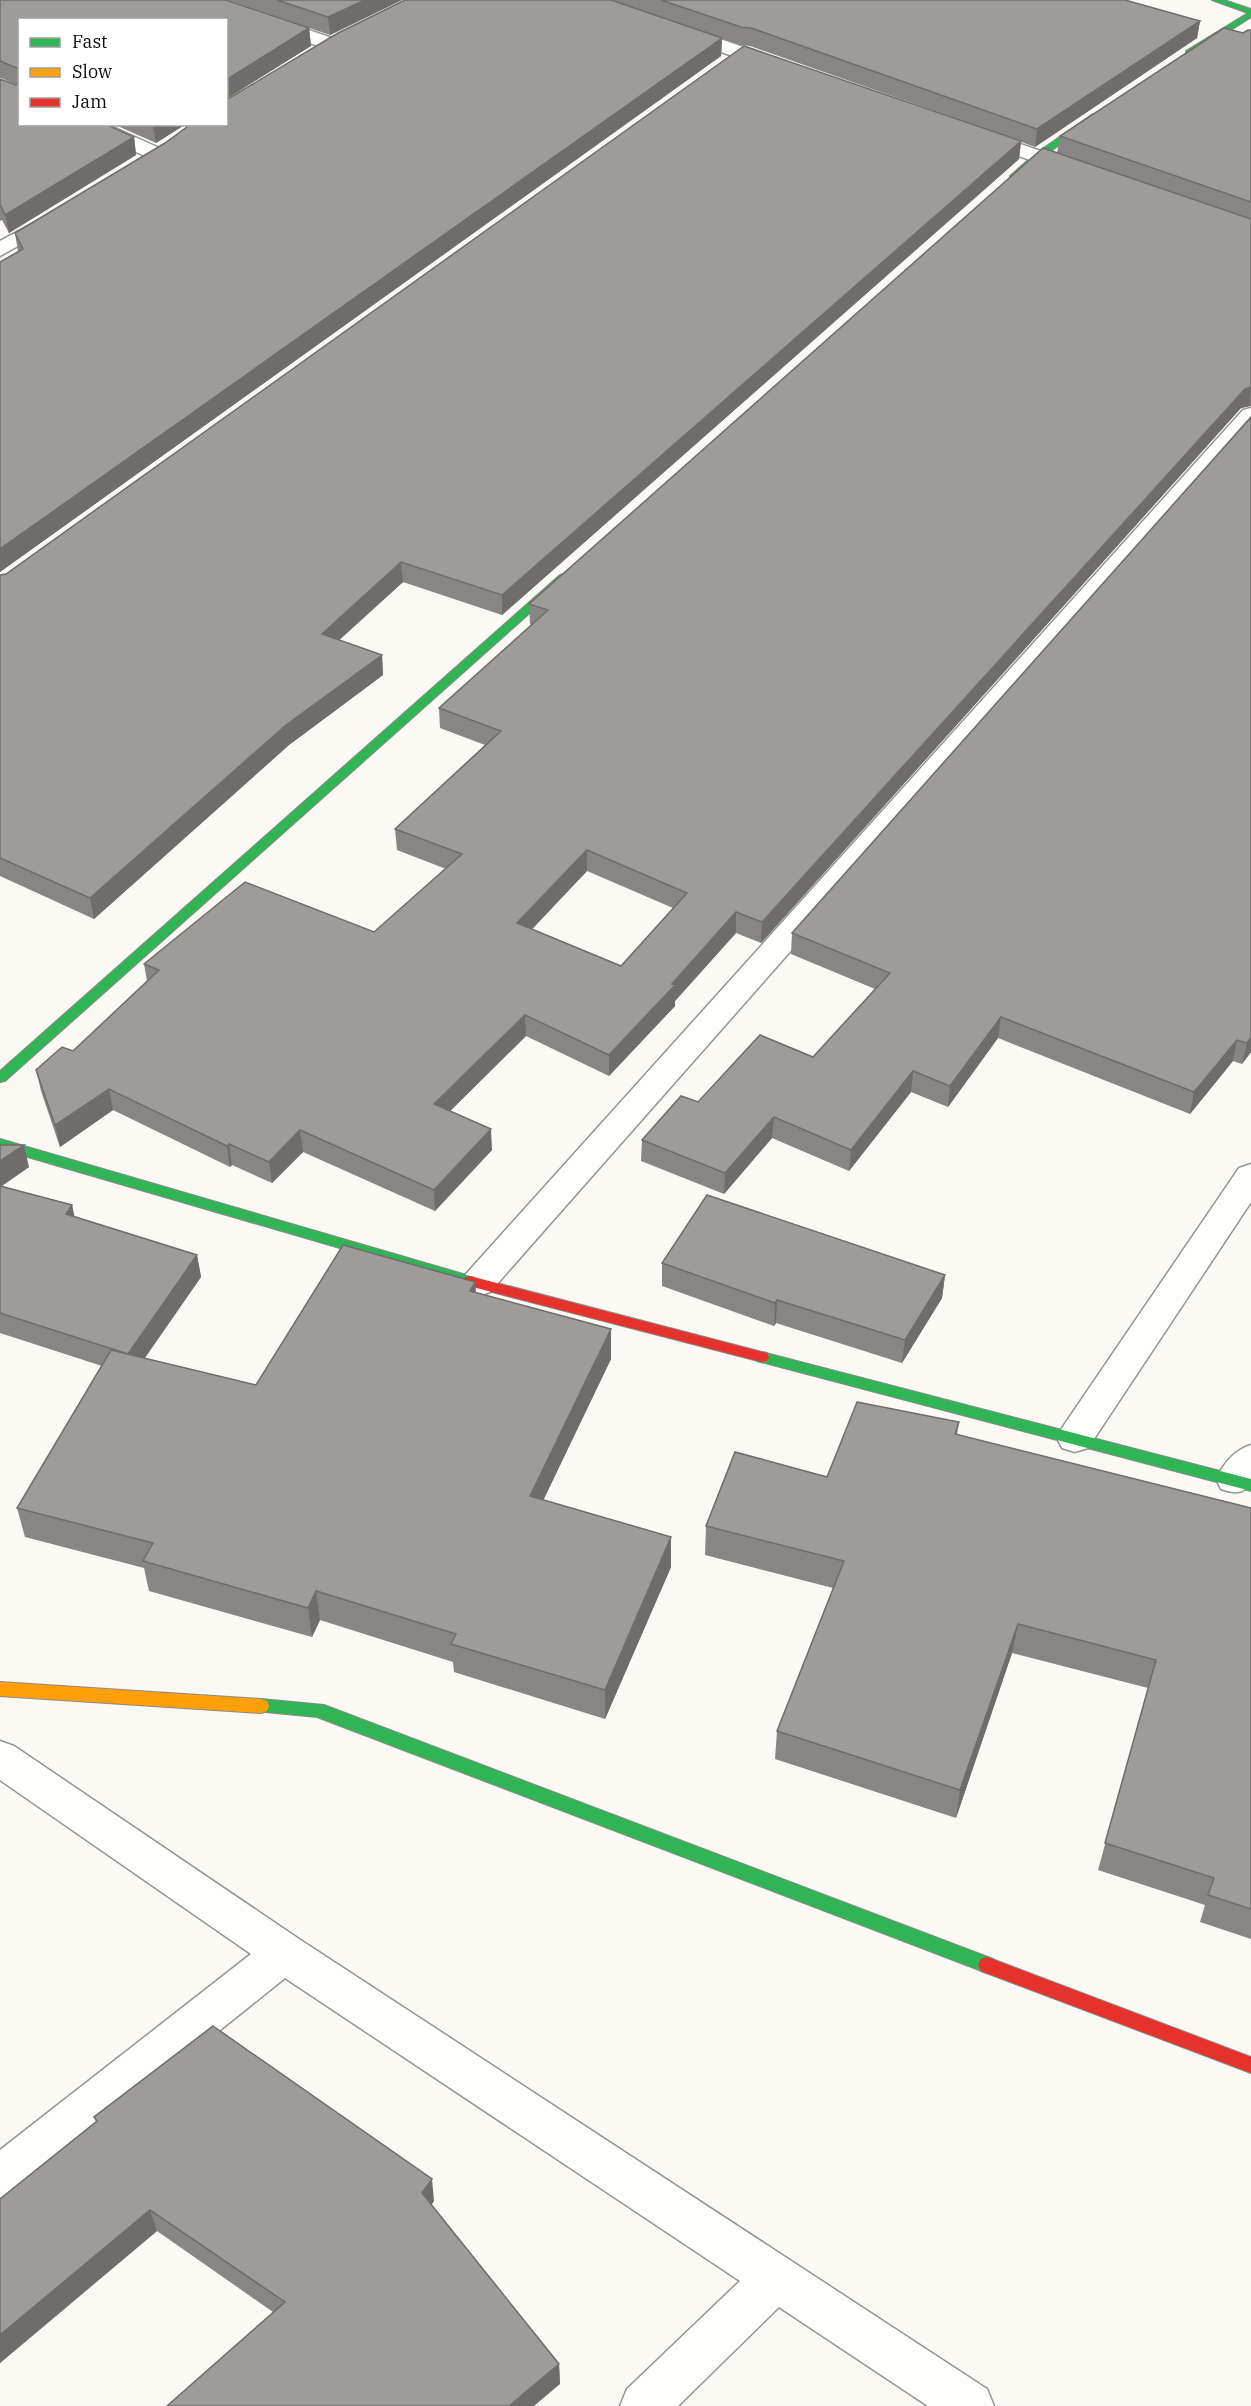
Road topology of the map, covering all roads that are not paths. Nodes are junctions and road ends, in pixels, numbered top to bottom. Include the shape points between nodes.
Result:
1 (202, 0) edge
2 (1216, 0) edge
3 (1251, 12) edge
4 (664, 26) edge
5 (1200, 26) dead end
6 (1221, 32) junction
7 (351, 34) edge
8 (1241, 38) edge
9 (331, 44) junction
10 (743, 52) junction
11 (312, 56) edge
12 (1182, 58) edge
13 (723, 66) edge
14 (797, 72) edge
15 (1104, 111) edge
16 (93, 126) edge
17 (962, 129) edge
18 (178, 143) edge
19 (159, 155) junction
20 (1038, 156) junction
21 (139, 167) edge
22 (1094, 176) edge
23 (1002, 188) edge
24 (70, 208) edge
25 (0, 249) edge
26 (1251, 415) edge
27 (573, 569) edge
28 (0, 1078) edge
29 (0, 1144) edge
30 (1251, 1176) edge
31 (478, 1283) junction
32 (1075, 1438) junction
33 (1245, 1474) edge
34 (0, 1689) edge
35 (0, 1758) edge
36 (284, 1953) junction
37 (1251, 2065) edge
38 (0, 2178) edge
39 (776, 2278) junction
40 (644, 2406) edge
41 (970, 2406) edge

1 - 9 street
2 - 3 street
3 - 6 street
4 - 10 street
5 - 6 street
6 - 8 street
6 - 12 street
7 - 9 street
9 - 11 street
10 - 13 street
10 - 14 street
15 - 20 street
16 - 19 street
17 - 20 street
18 - 19 street
19 - 21 street
20 - 22 street
20 - 23 street
24 - 25 street
26 - 31 street
27 - 28 street
29 - 31 street
30 - 32 street
31 - 32 street
32 - 33 street
34 - 37 street via 318,1710
35 - 36 street
36 - 38 street
36 - 39 street
39 - 40 street
39 - 41 street

